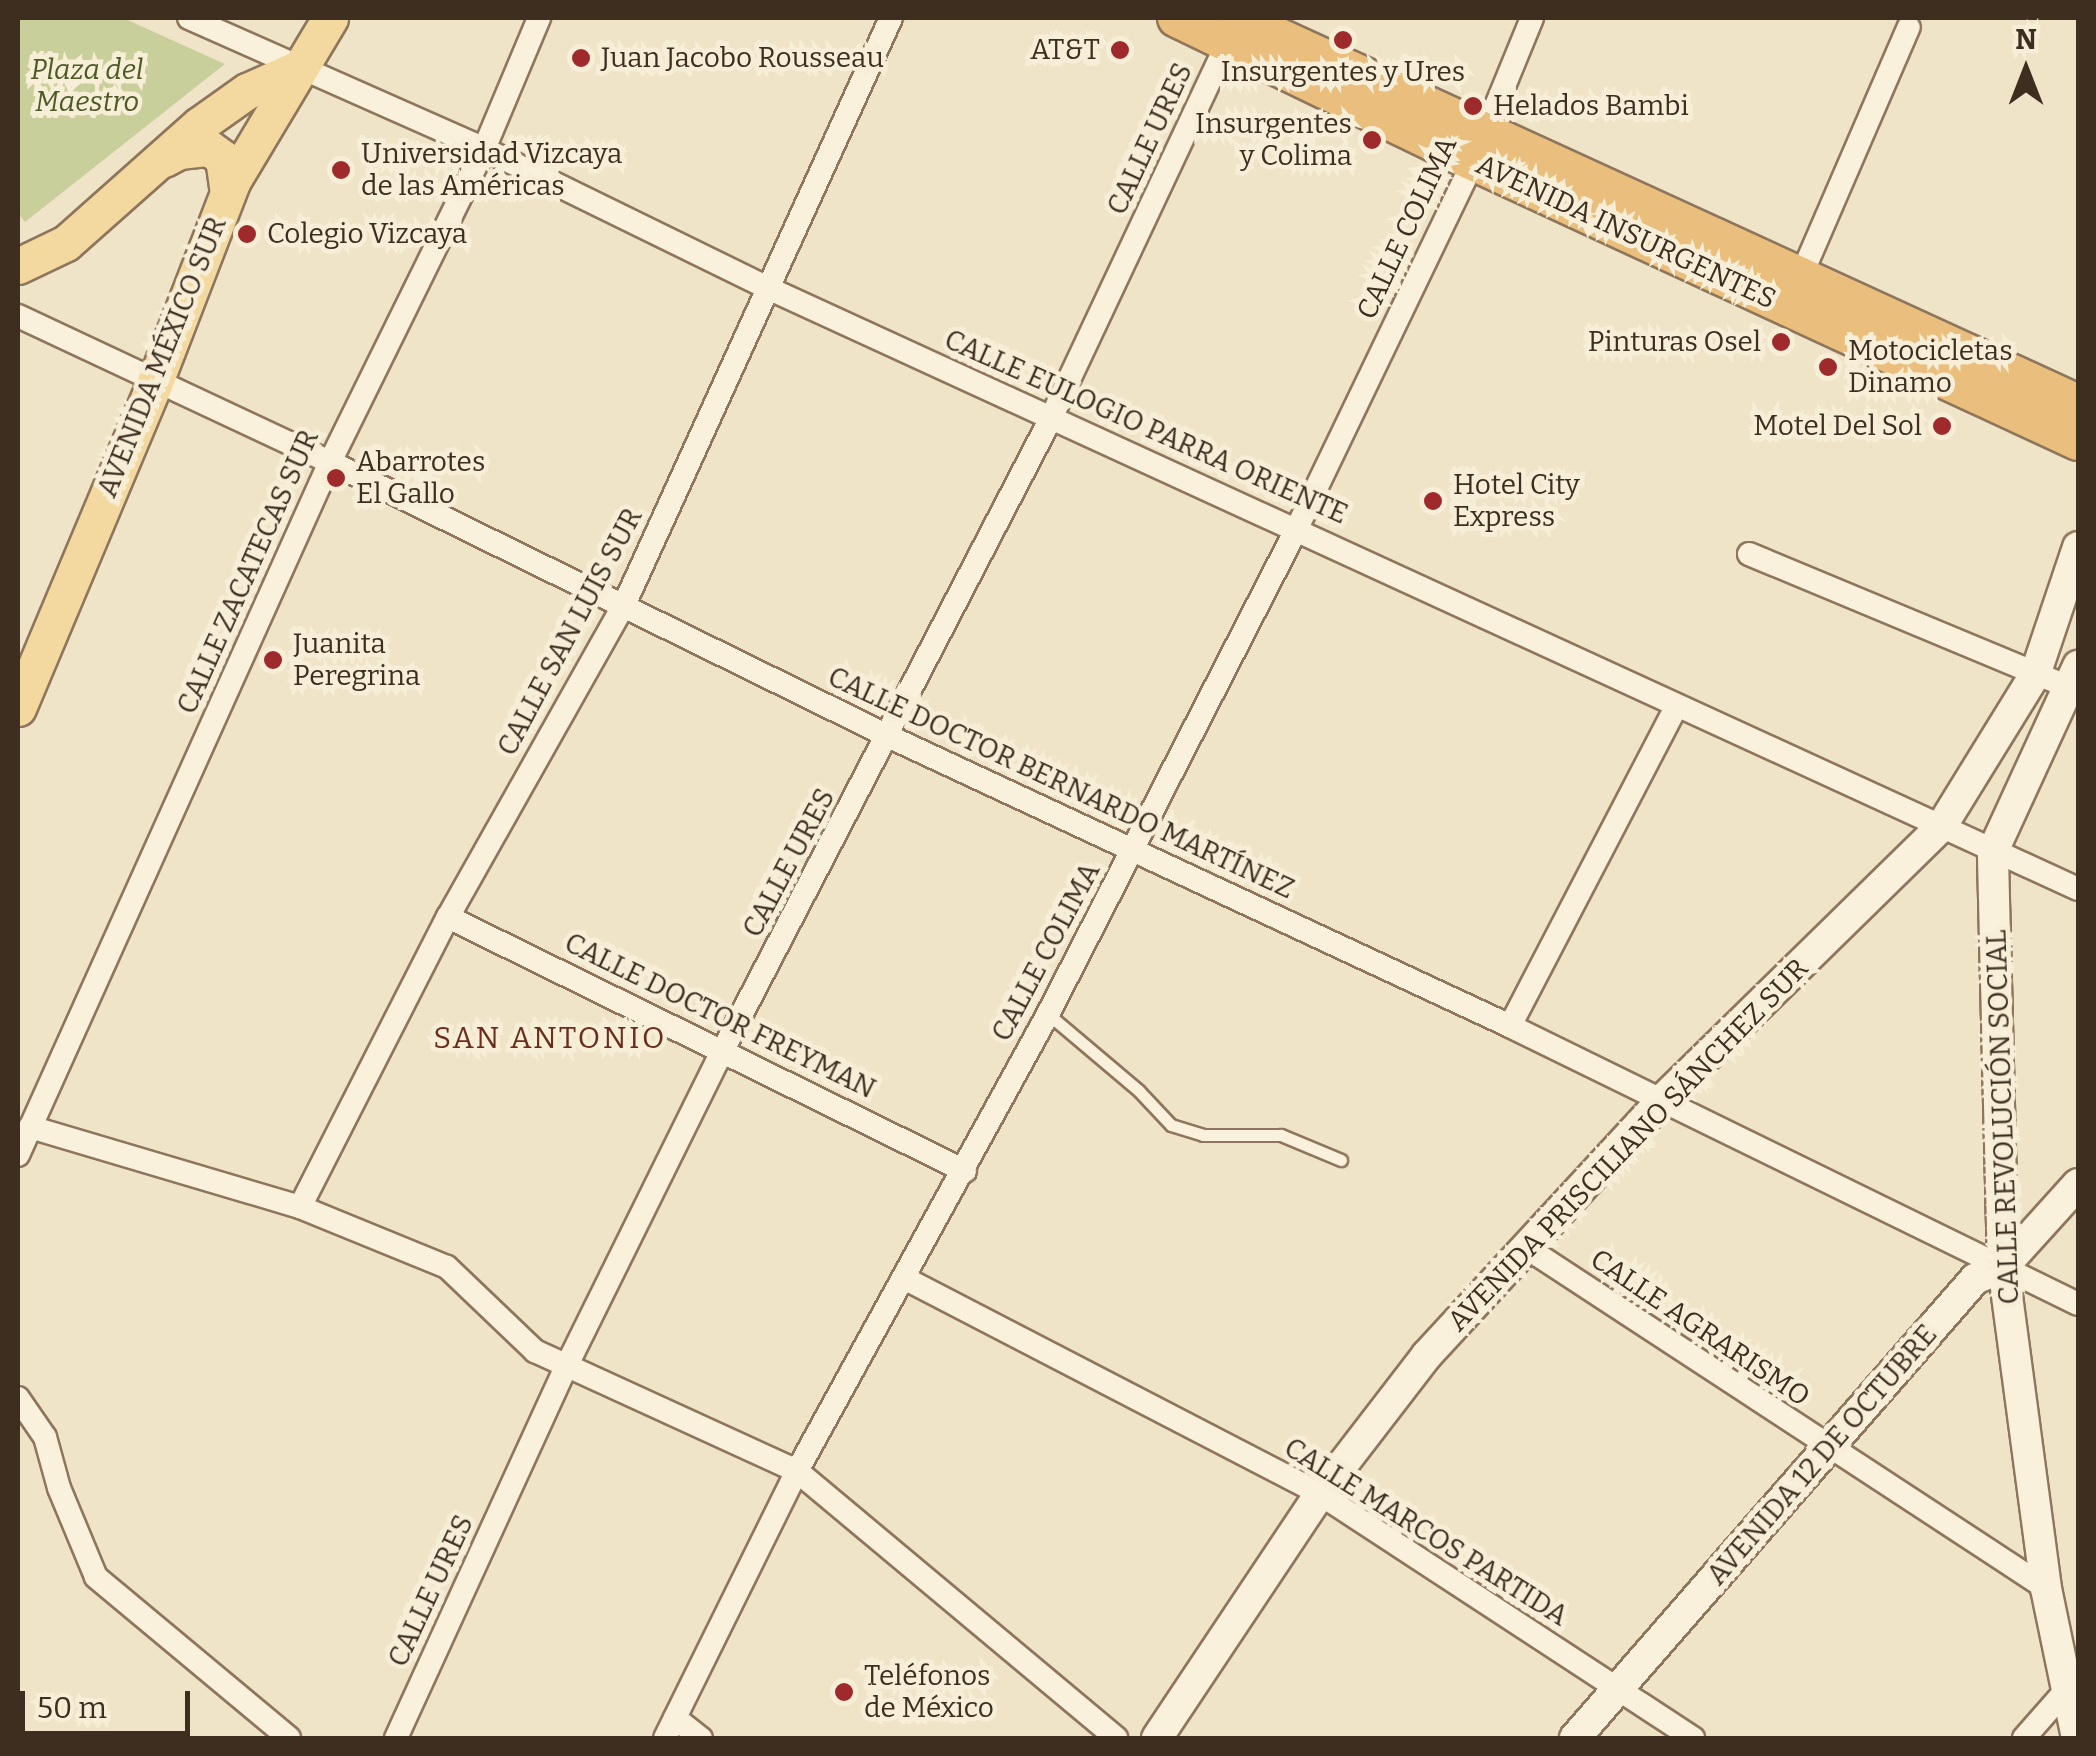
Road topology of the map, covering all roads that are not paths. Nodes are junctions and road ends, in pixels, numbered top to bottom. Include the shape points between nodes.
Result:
1 (189, 18) edge
2 (330, 18) edge
3 (539, 18) edge
4 (891, 18) edge
5 (1176, 18) edge
6 (1532, 18) edge
7 (1235, 24) edge
8 (1909, 27) dead end
9 (301, 67) junction
10 (1480, 146) junction
11 (484, 149) junction
12 (155, 164) junction
13 (228, 192) junction
14 (18, 266) edge
15 (1801, 276) junction
16 (770, 288) junction
17 (18, 316) edge
18 (155, 382) junction
19 (2078, 404) edge
20 (1052, 418) junction
21 (2078, 441) edge
22 (330, 462) junction
23 (1298, 528) junction
24 (2078, 547) edge
25 (1749, 554) dead end
26 (624, 605) junction
27 (2035, 675) junction
28 (2075, 677) edge
29 (1676, 707) junction
30 (18, 708) edge
31 (890, 737) junction
32 (1941, 827) junction
33 (1993, 851) junction
34 (1132, 852) junction
35 (2078, 890) edge
36 (448, 917) junction
37 (1048, 1014) junction
38 (1510, 1026) junction
39 (724, 1050) junction
40 (1662, 1100) junction
41 (30, 1126) junction
42 (18, 1155) edge
43 (1340, 1160) dead end
44 (965, 1171) junction
45 (2078, 1184) edge
46 (300, 1207) junction
47 (1524, 1246) junction
48 (2004, 1266) junction
49 (906, 1279) junction
50 (2078, 1304) edge
51 (568, 1363) junction
52 (18, 1398) edge
53 (1827, 1448) junction
54 (797, 1471) junction
55 (1320, 1494) junction
56 (2046, 1588) junction
57 (2073, 1682) edge
58 (1619, 1690) junction
59 (670, 1728) edge
60 (289, 1738) edge
61 (396, 1738) edge
62 (702, 1738) edge
63 (1116, 1738) edge
64 (1157, 1738) edge
65 (1575, 1738) edge
66 (1693, 1738) edge
67 (2024, 1738) edge
68 (2077, 1738) edge

1 - 9 street, CALLE EULOGIO PARRA ORIENTE
2 - 9 main road, AVENIDA MÉXICO SUR
3 - 11 street, CALLE ZACATECAS SUR
4 - 16 street, CALLE SAN LUIS SUR
5 - 7 highway, AVENIDA INSURGENTES
6 - 10 street, CALLE COLIMA
7 - 10 highway, AVENIDA INSURGENTES
7 - 20 street, CALLE URES
8 - 15 street
9 - 11 street, CALLE EULOGIO PARRA ORIENTE
9 - 12 main road via 247,91
9 - 13 main road, AVENIDA MÉXICO SUR
10 - 15 highway, AVENIDA INSURGENTES
10 - 21 highway, AVENIDA INSURGENTES
10 - 23 street, CALLE COLIMA
11 - 16 street, CALLE EULOGIO PARRA ORIENTE
11 - 22 street, CALLE ZACATECAS SUR
12 - 13 main road via 180,151 209,148 223,158
12 - 14 main road via 66,243
13 - 18 main road, AVENIDA MÉXICO SUR
15 - 19 highway, AVENIDA INSURGENTES
16 - 20 street, CALLE EULOGIO PARRA ORIENTE
16 - 26 street, CALLE SAN LUIS SUR
17 - 18 street, CALLE DOCTOR BERNARDO MARTÍNEZ
18 - 22 street, CALLE DOCTOR BERNARDO MARTÍNEZ
18 - 30 main road, AVENIDA MÉXICO SUR
20 - 23 street, CALLE EULOGIO PARRA ORIENTE
20 - 31 street, CALLE URES
22 - 26 street, CALLE DOCTOR BERNARDO MARTÍNEZ
22 - 41 street, CALLE ZACATECAS SUR
23 - 29 street, CALLE EULOGIO PARRA ORIENTE
23 - 34 street, CALLE COLIMA
24 - 27 main road, AVENIDA PRISCILIANO SÁNCHEZ SUR
25 - 27 street
26 - 31 street, CALLE DOCTOR BERNARDO MARTÍNEZ
26 - 36 street, CALLE SAN LUIS SUR
27 - 28 street
27 - 32 main road, AVENIDA PRISCILIANO SÁNCHEZ SUR
28 - 33 main road
29 - 32 street, CALLE EULOGIO PARRA ORIENTE
29 - 38 street
31 - 34 street, CALLE DOCTOR BERNARDO MARTÍNEZ
31 - 39 street, CALLE URES
32 - 33 street, CALLE EULOGIO PARRA ORIENTE
32 - 40 main road, AVENIDA PRISCILIANO SÁNCHEZ SUR
33 - 35 street, CALLE EULOGIO PARRA ORIENTE
33 - 48 main road, CALLE REVOLUCIÓN SOCIAL
34 - 37 street, CALLE COLIMA
34 - 38 street, CALLE DOCTOR BERNARDO MARTÍNEZ
36 - 39 street, CALLE DOCTOR FREYMAN
36 - 46 street, CALLE SAN LUIS SUR
37 - 43 lane via 1171,1126 1202,1135 1281,1135
37 - 44 street, CALLE COLIMA
38 - 40 street, CALLE DOCTOR BERNARDO MARTÍNEZ
39 - 44 street, CALLE DOCTOR FREYMAN
39 - 51 street, CALLE URES
40 - 47 main road, AVENIDA PRISCILIANO SÁNCHEZ SUR
40 - 48 street, CALLE DOCTOR BERNARDO MARTÍNEZ
41 - 42 street, CALLE ZACATECAS SUR
41 - 46 street
44 - 49 street, CALLE COLIMA
45 - 48 main road, AVENIDA 12 DE OCTUBRE
46 - 51 street via 447,1266 535,1351
47 - 53 street, CALLE AGRARISMO
47 - 55 main road, AVENIDA PRISCILIANO SÁNCHEZ SUR via 1426,1355
48 - 50 street, CALLE DOCTOR BERNARDO MARTÍNEZ
48 - 53 main road, AVENIDA 12 DE OCTUBRE via 1975,1279
48 - 56 main road, CALLE REVOLUCIÓN SOCIAL
49 - 54 street, CALLE COLIMA
49 - 55 street, CALLE MARCOS PARTIDA
51 - 54 street
51 - 61 street, CALLE URES
52 - 60 street via 45,1437 96,1577
53 - 56 street, CALLE AGRARISMO
53 - 58 main road, AVENIDA 12 DE OCTUBRE
54 - 59 street, CALLE COLIMA
54 - 63 street
55 - 58 street, CALLE MARCOS PARTIDA
55 - 64 main road, AVENIDA PRISCILIANO SÁNCHEZ SUR
56 - 57 main road, CALLE REVOLUCIÓN SOCIAL
57 - 67 street
57 - 68 main road, CALLE REVOLUCIÓN SOCIAL
58 - 65 main road, AVENIDA 12 DE OCTUBRE
58 - 66 street, CALLE MARCOS PARTIDA
59 - 62 street

